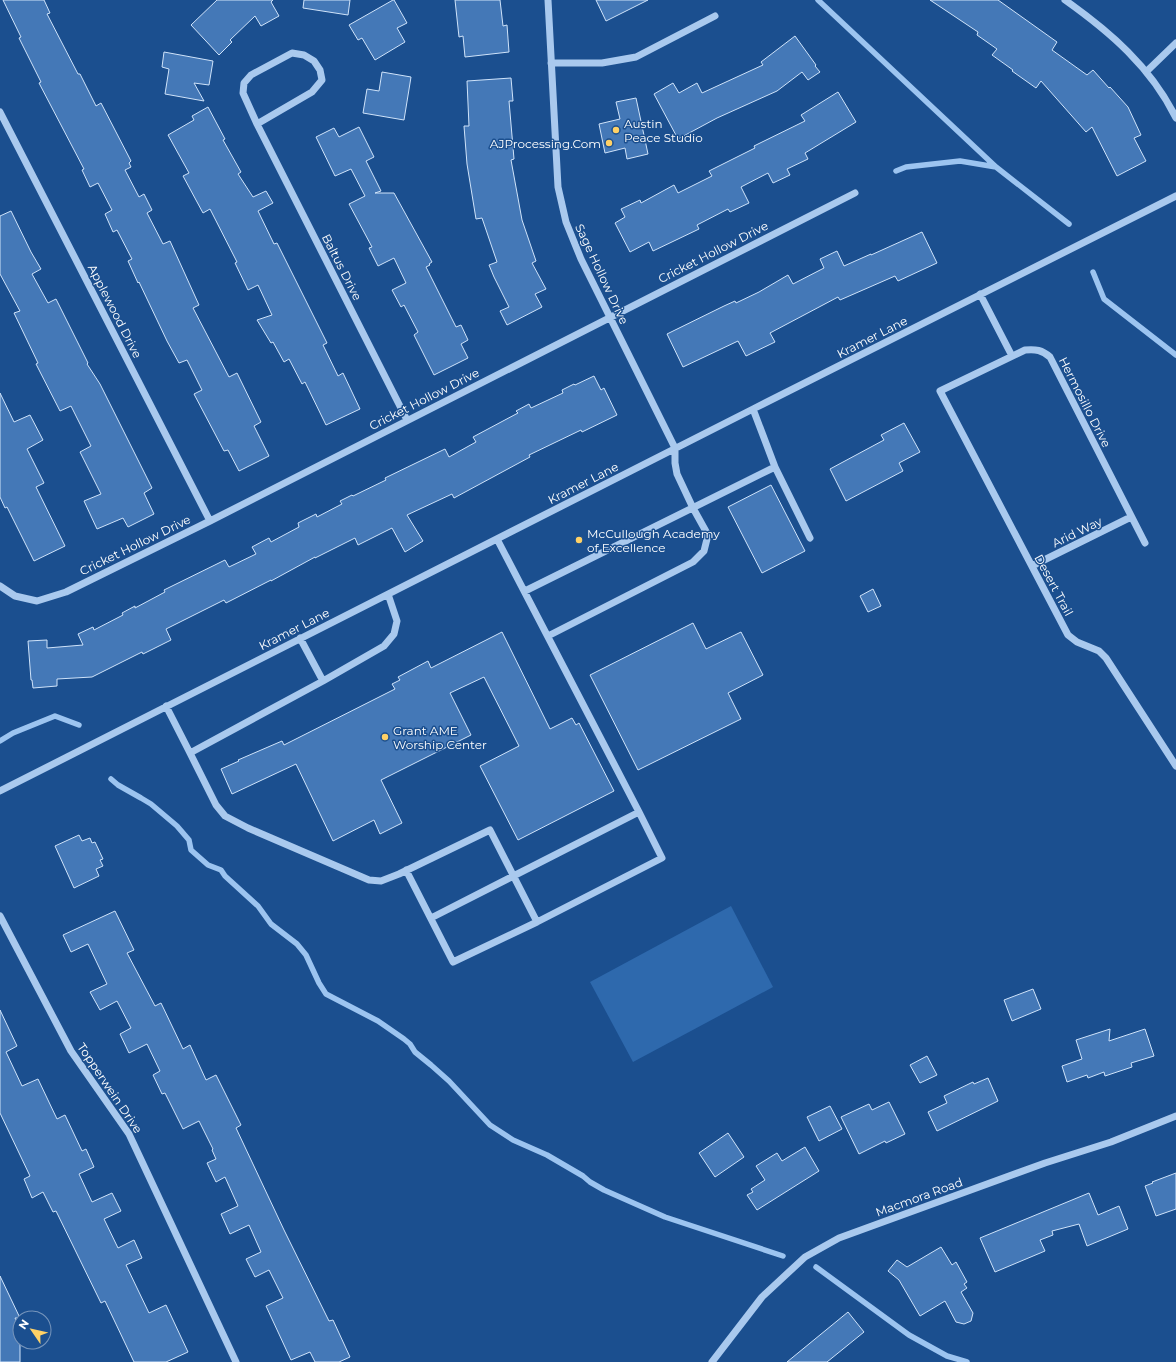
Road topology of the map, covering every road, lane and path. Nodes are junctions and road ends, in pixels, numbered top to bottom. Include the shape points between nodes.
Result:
1 (548, 0) edge
2 (1065, 0) edge
3 (714, 16) dead end
4 (1176, 43) edge
5 (551, 63) junction
6 (1147, 71) junction
7 (0, 112) edge
8 (1176, 118) edge
9 (257, 124) junction
10 (855, 193) dead end
11 (1176, 196) edge
12 (980, 294) junction
13 (610, 317) junction
14 (1012, 356) junction
15 (940, 391) joint
16 (753, 409) junction
17 (407, 420) junction
18 (675, 448) junction
19 (775, 467) junction
20 (693, 508) junction
21 (1131, 517) junction
22 (210, 521) junction
23 (810, 538) dead end
24 (497, 539) junction
25 (1145, 543) dead end
26 (1032, 566) junction
27 (0, 586) edge
28 (525, 592) junction
29 (388, 594) junction
30 (548, 636) junction
31 (300, 638) junction
32 (323, 681) junction
33 (166, 706) junction
34 (190, 753) junction
35 (1176, 766) edge
36 (0, 790) edge
37 (639, 812) junction
38 (406, 870) junction
39 (514, 875) junction
40 (0, 916) edge
41 (431, 918) junction
42 (537, 922) junction
43 (1176, 1116) edge
44 (236, 1362) edge
45 (712, 1362) edge

1 - 5 street, Sage Hollow Drive
2 - 6 street via 1117,41
3 - 5 street via 636,57 602,63
4 - 6 street
5 - 13 street, Sage Hollow Drive via 558,187 566,222
6 - 8 street
7 - 22 street, Applewood Drive
9 - 9 street, Baltus Drive via 243,93 244,83 251,75 292,54 304,55 314,61 320,70 322,80 312,92
9 - 17 street, Baltus Drive
10 - 13 street, Cricket Hollow Drive
11 - 12 street, Kramer Lane
12 - 14 street
12 - 16 street, Kramer Lane
13 - 17 street, Cricket Hollow Drive
13 - 18 street, Sage Hollow Drive
14 - 15 street, Hermosillo Drive
14 - 21 street, Hermosillo Drive via 1025,350 1034,350 1043,351 1050,357
15 - 26 street, Desert Trail
16 - 18 street, Kramer Lane
16 - 19 street
17 - 22 street, Cricket Hollow Drive
18 - 20 street via 677,474
18 - 24 street, Kramer Lane
19 - 20 street
19 - 23 street
20 - 28 street
20 - 30 street via 708,535 704,551 693,562
21 - 25 street, Hermosillo Drive
21 - 26 street, Arid Way
22 - 27 street, Cricket Hollow Drive via 66,592 37,601 15,596
24 - 28 street
24 - 29 street, Kramer Lane
26 - 35 street, Desert Trail via 1068,635 1077,642 1099,651 1106,658
28 - 30 street
29 - 31 street, Kramer Lane
29 - 32 street via 397,620 394,634 384,646
30 - 37 street
31 - 32 street
31 - 33 street, Kramer Lane
32 - 34 street
33 - 34 street
33 - 36 street, Kramer Lane
34 - 38 street via 216,806 225,816 369,880 381,881
37 - 39 street
37 - 42 street via 662,858
38 - 39 street via 490,830
38 - 41 street
39 - 41 street
39 - 42 street
40 - 44 street, Topperwein Drive via 71,1051 129,1134
41 - 42 street via 453,962
43 - 45 street, Macmora Road via 1111,1142 1045,1163 839,1238 805,1257 762,1297

